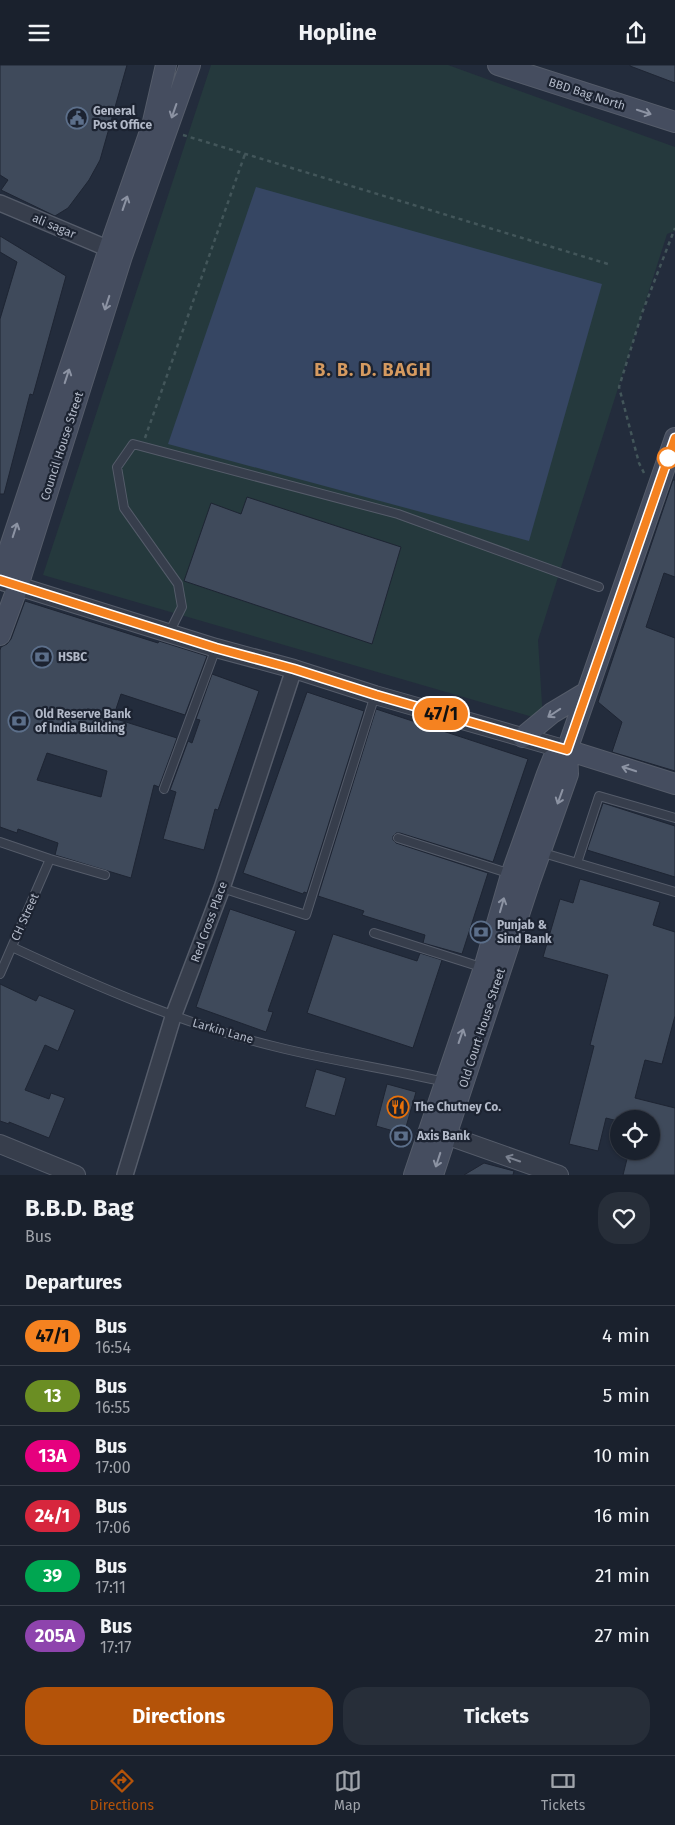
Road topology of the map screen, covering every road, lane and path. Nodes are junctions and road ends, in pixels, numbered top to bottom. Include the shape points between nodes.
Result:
1 (166, 65) edge
2 (190, 65) edge
3 (498, 65) edge
4 (675, 122) edge
5 (167, 130) junction
6 (245, 154) junction
7 (0, 203) edge
8 (675, 228) edge
9 (116, 252) junction
10 (608, 264) dead end
11 (675, 438) edge
12 (144, 440) dead end
13 (639, 463) dead end
14 (6, 581) edge
15 (599, 587) dead end
16 (169, 633) junction
17 (0, 635) edge
18 (216, 648) junction
19 (294, 669) junction
20 (587, 692) junction
21 (376, 695) junction
22 (523, 737) junction
23 (567, 750) junction
24 (675, 784) edge
25 (164, 789) dead end
26 (675, 818) edge
27 (398, 838) dead end
28 (0, 842) edge
29 (540, 852) junction
30 (50, 859) junction
31 (577, 863) junction
32 (105, 875) dead end
33 (520, 878) junction
34 (222, 888) junction
35 (675, 892) edge
36 (374, 933) dead end
37 (12, 947) junction
38 (492, 971) junction
39 (0, 974) edge
40 (173, 1017) junction
41 (445, 1082) junction
42 (446, 1135) junction
43 (0, 1144) edge
44 (0, 1156) edge
45 (44, 1175) edge
46 (76, 1175) edge
47 (125, 1175) edge
48 (414, 1175) edge
49 (433, 1175) edge
50 (560, 1175) edge

9 -> 1 main road
2 -> 5 main road
3 -> 4 main road, BBD Bag North
5 - 6 path
5 - 9 main road
6 - 10 path
6 - 12 path
7 - 9 street, ali sagar
8 - 13 path via 642,313 619,387
9 - 14 main road, Council House Street
11 - 20 main road
14 - 16 street
14 - 17 main road, Council House Street
15 - 16 lane via 398,515 133,443 117,467 124,508 178,584 182,607
16 - 18 street
18 - 19 street
18 - 25 lane
19 - 21 street
19 - 34 street, Red Cross Place
20 -> 22 main road via 552,713
20 - 23 main road
21 - 22 street
21 - 34 lane via 306,915
22 - 23 street
24 -> 23 main road
23 -> 29 main road via 568,774
23 - 33 main road via 553,759
26 - 31 lane via 599,796
27 - 33 lane
28 - 30 lane
29 - 31 lane
29 - 33 main road
30 - 32 lane
30 - 37 lane, CH Street
31 - 35 lane
33 - 38 main road
34 - 40 street, Red Cross Place
36 - 38 lane
37 - 39 lane, CH Street
37 - 40 lane, Larkin Lane
41 -> 38 main road
38 - 42 main road, Old Court House Street
40 - 41 lane, Larkin Lane via 277,1047
40 - 47 street, Red Cross Place
41 - 48 main road
42 -> 49 main road, Old Court House Street
50 -> 42 street
43 - 46 street
44 - 45 street

